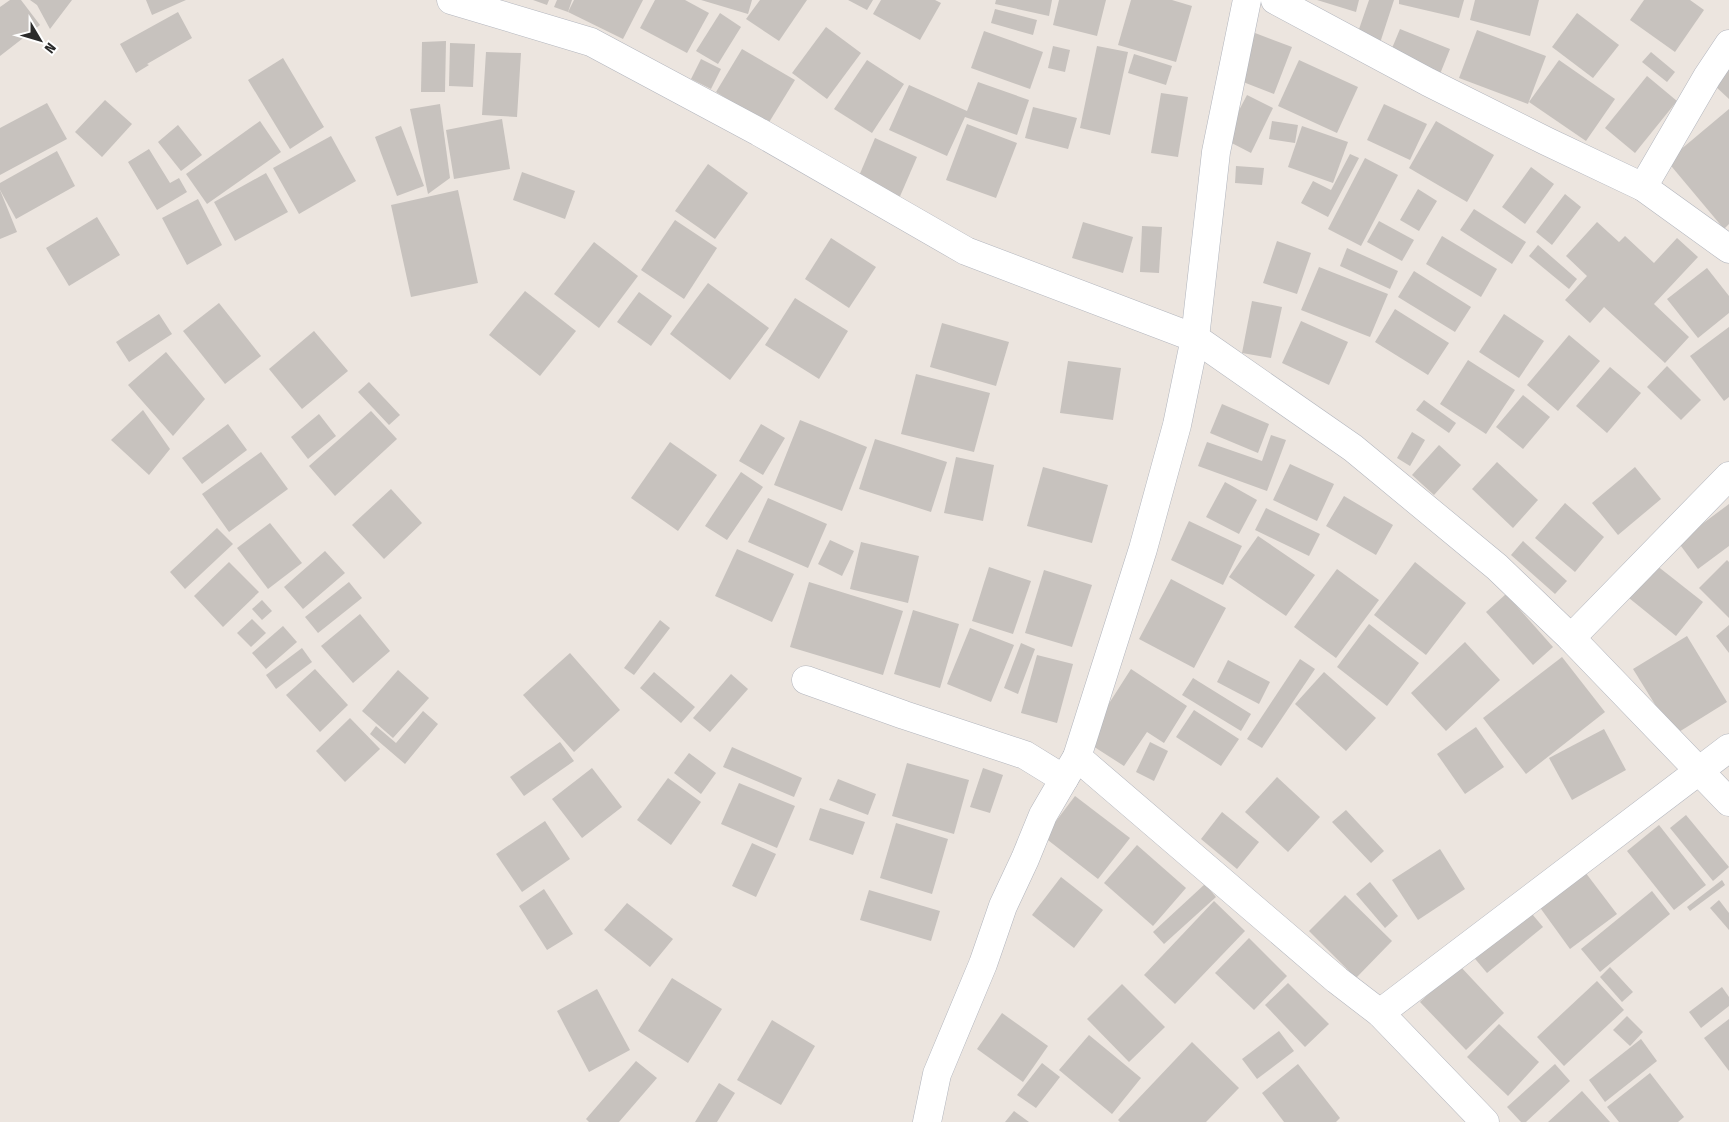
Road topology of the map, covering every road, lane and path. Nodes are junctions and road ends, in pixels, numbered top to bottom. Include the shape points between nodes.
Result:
1 (451, 0) edge
2 (1247, 0) edge
3 (1275, 0) edge
4 (1729, 44) edge
5 (1643, 187) junction
6 (1729, 249) edge
7 (1195, 338) junction
8 (1729, 476) edge
9 (1571, 638) junction
10 (806, 680) dead end
11 (1729, 748) edge
12 (1071, 768) junction
13 (1700, 771) junction
14 (1729, 802) edge
15 (1380, 1013) junction
16 (927, 1122) edge
17 (1485, 1122) edge

1 - 7 street via 591,42 759,132 966,252
2 - 7 street via 1216,152
3 - 5 street via 1428,82
4 - 5 street
5 - 6 street
7 - 9 street via 1353,448 1498,567
7 - 12 street via 1177,425 1143,549
8 - 9 street
9 - 13 street
10 - 12 street via 904,716
11 - 13 street
12 - 15 street
12 - 16 street via 1044,815 1003,906 983,964 937,1074
13 - 14 street
13 - 15 street
15 - 17 street

